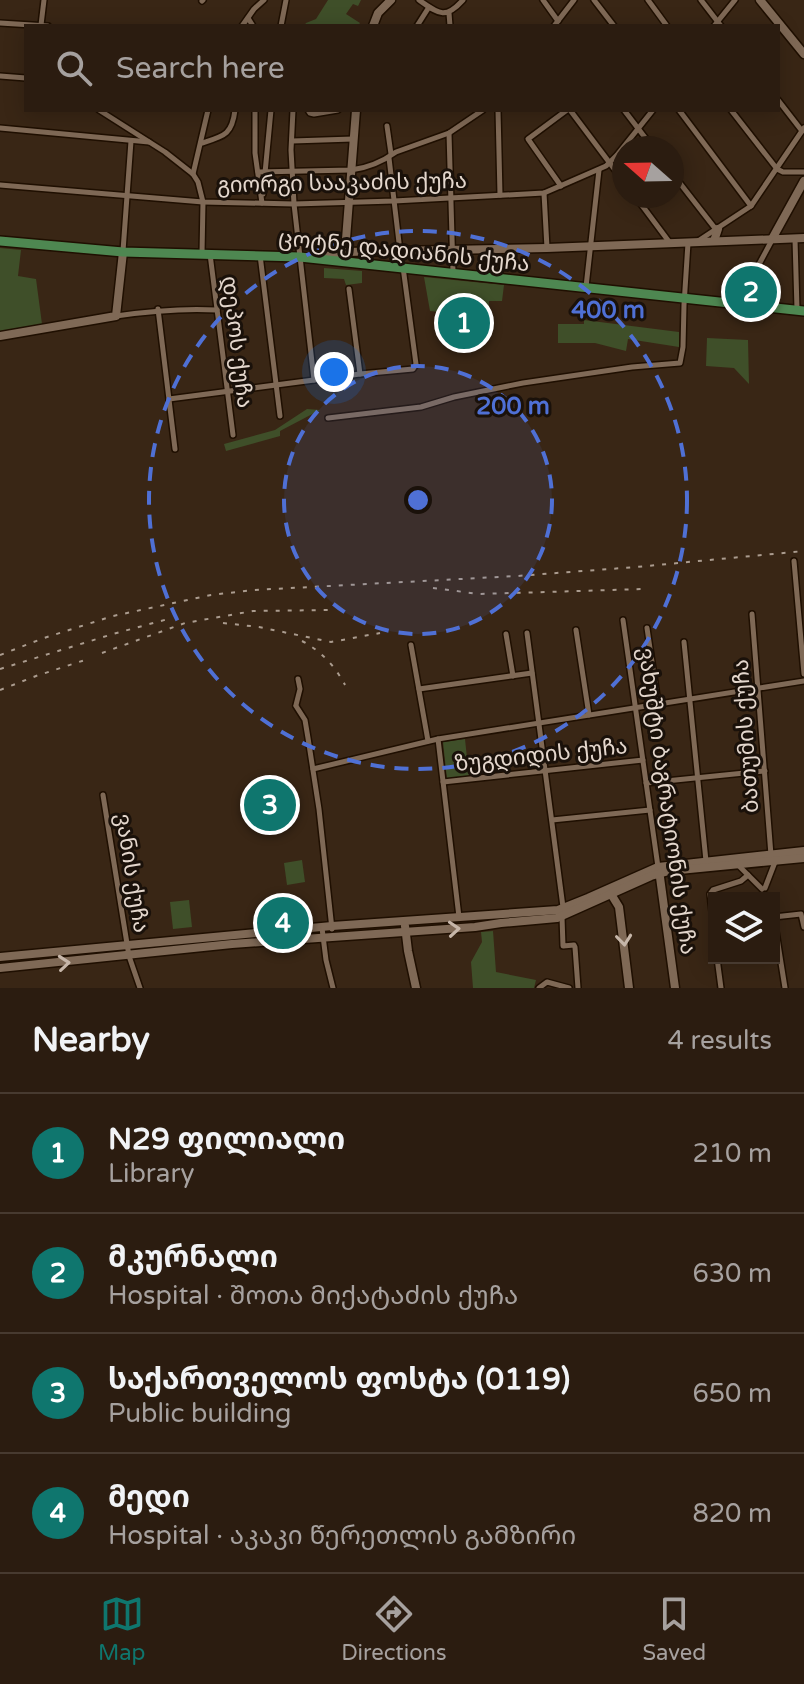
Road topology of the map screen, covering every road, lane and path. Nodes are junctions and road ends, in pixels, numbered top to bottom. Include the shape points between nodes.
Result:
1 (44, 0) edge
2 (264, 0) edge
3 (286, 0) edge
4 (391, 0) edge
5 (419, 0) edge
6 (463, 0) edge
7 (543, 0) edge
8 (574, 0) edge
9 (594, 0) edge
10 (648, 0) edge
11 (701, 0) edge
12 (735, 0) edge
13 (760, 0) edge
14 (429, 7) junction
15 (449, 13) junction
16 (248, 18) junction
17 (0, 23) edge
18 (43, 24) edge
19 (244, 24) edge
20 (252, 24) edge
21 (281, 24) edge
22 (374, 24) edge
23 (418, 24) edge
24 (450, 24) edge
25 (557, 24) edge
26 (612, 24) edge
27 (666, 24) edge
28 (717, 24) edge
29 (719, 24) edge
30 (780, 24) edge
31 (24, 25) edge
32 (780, 25) edge
33 (804, 54) edge
34 (0, 76) edge
35 (24, 78) edge
36 (780, 102) edge
37 (102, 112) edge
38 (208, 112) edge
39 (235, 112) edge
40 (255, 112) edge
41 (271, 112) edge
42 (293, 112) edge
43 (356, 112) edge
44 (480, 112) edge
45 (498, 112) edge
46 (566, 112) edge
47 (571, 112) edge
48 (626, 112) edge
49 (652, 112) edge
50 (680, 112) edge
51 (733, 112) edge
52 (387, 126) dead end
53 (0, 128) edge
54 (639, 129) junction
55 (803, 130) edge
56 (449, 133) junction
57 (644, 136) edge
58 (353, 139) junction
59 (131, 141) junction
60 (292, 141) junction
61 (150, 142) junction
62 (201, 144) junction
63 (390, 156) junction
64 (610, 163) junction
65 (612, 166) edge
66 (777, 169) junction
67 (351, 170) junction
68 (599, 170) junction
69 (267, 171) junction
70 (258, 172) junction
71 (292, 172) junction
72 (804, 172) edge
73 (193, 174) junction
74 (804, 181) edge
75 (0, 185) edge
76 (561, 186) junction
77 (684, 188) edge
78 (544, 193) junction
79 (127, 195) junction
80 (500, 195) junction
81 (452, 198) junction
82 (349, 201) junction
83 (394, 201) junction
84 (203, 202) junction
85 (262, 203) junction
86 (294, 204) junction
87 (751, 206) junction
88 (644, 208) edge
89 (713, 236) junction
90 (800, 238) edge
91 (772, 239) junction
92 (0, 241) edge
93 (693, 242) junction
94 (670, 243) junction
95 (590, 245) junction
96 (547, 248) junction
97 (454, 250) junction
98 (400, 251) junction
99 (123, 252) junction
100 (345, 252) junction
101 (206, 254) junction
102 (260, 255) junction
103 (300, 257) junction
104 (316, 259) junction
105 (403, 267) junction
106 (453, 272) junction
107 (749, 283) dead end
108 (586, 287) junction
109 (349, 289) dead end
110 (684, 298) junction
111 (158, 309) junction
112 (217, 310) junction
113 (800, 310) edge
114 (116, 316) junction
115 (0, 336) edge
116 (360, 374) junction
117 (314, 380) junction
118 (276, 384) junction
119 (227, 391) junction
120 (169, 399) junction
121 (280, 416) dead end
122 (328, 418) dead end
123 (233, 435) dead end
124 (175, 449) dead end
125 (794, 561) dead end
126 (752, 614) dead end
127 (623, 620) dead end
128 (647, 628) dead end
129 (576, 630) dead end
130 (527, 633) dead end
131 (506, 634) dead end
132 (684, 642) dead end
133 (411, 645) dead end
134 (532, 673) junction
135 (804, 674) edge
136 (513, 676) junction
137 (298, 679) dead end
138 (804, 681) edge
139 (759, 688) junction
140 (419, 689) junction
141 (689, 699) junction
142 (658, 703) junction
143 (636, 707) junction
144 (589, 715) junction
145 (539, 723) junction
146 (438, 739) junction
147 (428, 741) junction
148 (643, 760) junction
149 (313, 769) junction
150 (545, 770) junction
151 (765, 771) junction
152 (698, 778) junction
153 (443, 782) junction
154 (646, 783) junction
155 (103, 795) dead end
156 (650, 810) junction
157 (552, 820) junction
158 (804, 851) edge
159 (773, 858) junction
160 (804, 858) edge
161 (706, 861) junction
162 (737, 864) junction
163 (659, 870) junction
164 (748, 875) junction
165 (712, 892) edge
166 (611, 894) junction
167 (563, 912) junction
168 (780, 917) edge
169 (459, 918) junction
170 (406, 926) junction
171 (804, 927) edge
172 (332, 931) junction
173 (322, 933) junction
174 (128, 951) junction
175 (780, 956) edge
176 (0, 957) edge
177 (718, 964) edge
178 (0, 968) edge
179 (140, 988) edge
180 (333, 988) edge
181 (416, 988) edge
182 (539, 988) edge
183 (569, 988) edge
184 (578, 988) edge
185 (629, 988) edge
186 (675, 988) edge
187 (721, 988) edge
188 (785, 988) edge

1 - 18 street
2 - 16 street
3 - 21 street
4 - 22 main road
5 - 14 street
6 - 15 street
7 - 25 street
8 - 25 street
9 - 26 street
10 - 27 street
11 - 28 street
12 - 29 street
13 - 30 main road
14 - 15 street
14 - 23 street
15 - 24 street
16 - 19 street
16 - 20 street
17 - 31 street
32 - 33 main road
34 - 35 street
36 - 55 street
37 - 61 street
38 - 62 street
39 - 62 street via 229,132
40 - 70 street
41 - 69 street
42 - 60 street
43 - 58 main road
44 - 56 street
45 - 80 street
46 - 76 street via 528,139
47 - 64 street
48 - 54 street
49 - 54 street, გიორგი სააკაძის ქუჩა
50 - 87 street
51 - 66 street
52 - 63 street
53 - 59 street
54 - 57 street
54 - 64 street, გიორგი სააკაძის ქუჩა
55 - 66 street
56 - 63 street
56 - 81 street
58 - 60 street
58 - 67 main road
59 - 61 street
59 - 79 street
60 - 71 street
61 - 73 street
62 - 73 street
63 - 67 street
63 - 83 street
64 - 65 street
64 - 68 street, გიორგი სააკაძის ქუჩა
66 - 72 street
66 - 87 street
67 - 71 street
67 - 82 main road
68 - 76 street, გიორგი სააკაძის ქუჩა
68 - 95 street
69 - 70 street
69 - 71 street
69 - 85 street
70 - 85 street
71 - 86 street
73 - 84 street
74 - 91 main road
75 - 79 street, გიორგი სააკაძის ქუჩა
76 - 78 street, გიორგი სააკაძის ქუჩა
77 - 89 street via 714,227
78 - 80 street, გიორგი სააკაძის ქუჩა
78 - 96 street
79 - 84 street, გიორგი სააკაძის ქუჩა
79 - 99 street
80 - 81 street, გიორგი სააკაძის ქუჩა
81 - 83 street, გიორგი სააკაძის ქუჩა
81 - 97 street
82 - 83 street, გიორგი სააკაძის ქუჩა
82 - 86 street, გიორგი სააკაძის ქუჩა
82 - 100 main road
83 - 98 street
84 - 85 street, გიორგი სააკაძის ქუჩა
84 - 101 street, დეპოს ქუჩა
85 - 86 street, გიორგი სააკაძის ქუჩა
86 - 103 street
87 - 89 street
88 - 94 street
89 - 91 main road
89 - 93 main road
90 - 91 main road
90 - 113 street
91 - 107 street
92 - 99 main road, ცოტნე დადიანის ქუჩა
93 - 94 main road
93 - 110 street
94 - 95 main road
95 - 96 main road
95 - 108 street
96 - 97 main road
97 - 98 main road
97 - 106 street
98 - 100 main road
99 - 101 main road, ცოტნე დადიანის ქუჩა
99 - 114 main road
100 - 104 main road
101 - 102 main road, ცოტნე დადიანის ქუჩა
101 - 112 street, დეპოს ქუჩა
102 - 103 main road, ცოტნე დადიანის ქუჩა
102 - 118 street
103 - 104 main road, ცოტნე დადიანის ქუჩა
103 - 117 street
104 - 105 main road, ცოტნე დადიანის ქუჩა
105 - 106 main road, ცოტნე დადიანის ქუჩა
105 - 116 street via 415,367
106 - 108 main road, ცოტნე დადიანის ქუჩა
108 - 110 main road, ცოტნე დადიანის ქუჩა
109 - 116 street
110 - 113 main road, ცოტნე დადიანის ქუჩა
110 - 122 street via 680,363
111 - 112 street
111 - 114 street
111 - 120 street
112 - 119 street, დეპოს ქუჩა
114 - 115 main road
116 - 117 street
117 - 118 street
118 - 119 street
118 - 121 street
119 - 120 street
119 - 123 street, დეპოს ქუჩა
120 - 124 street
125 - 135 street
126 - 139 street, ბათუმის ქუჩა
127 - 143 street, ვახუშტი ბაგრატიონის ქუჩა
128 - 142 street
129 - 144 street
130 - 134 street
131 - 136 street
132 - 141 street
133 - 140 street
134 - 136 street
134 - 145 street
136 - 140 street
137 - 149 street via 296,706 305,720
138 - 139 street
139 - 141 street
139 - 151 street, ბათუმის ქუჩა
140 - 147 street
141 - 142 street
141 - 152 street
142 - 143 street
143 - 144 street
143 - 148 street, ვახუშტი ბაგრატიონის ქუჩა
144 - 145 street
145 - 146 street
145 - 150 street
146 - 147 street
146 - 153 street
147 - 149 street
148 - 150 street, ზუგდიდის ქუჩა
148 - 154 street, ვახუშტი ბაგრატიონის ქუჩა
149 - 172 street
150 - 153 street, ზუგდიდის ქუჩა
150 - 157 street
151 - 152 street
151 - 159 street, ბათუმის ქუჩა
152 - 154 street
152 - 161 street
153 - 169 street
154 - 156 street, ვახუშტი ბაგრატიონის ქუჩა
155 - 174 street, ვანის ქუჩა
156 - 157 street
156 - 163 street, ვახუშტი ბაგრატიონის ქუჩა
157 - 167 street
158 - 159 main road
159 - 160 main road
159 - 161 main road
159 - 162 main road
159 - 164 street, ბათუმის ქუჩა via 764,888
161 - 163 main road
162 - 163 main road
162 - 164 street, ბათუმის ქუჩა
163 - 166 main road
163 - 167 main road
163 - 186 main road, ვახუშტი ბაგრატიონის ქუჩა
164 - 165 street
166 - 167 main road
166 -> 185 main road via 619,907
167 - 169 main road
170 -> 167 main road via 475,927 547,919
167 - 184 street via 563,946 575,947
168 - 171 street via 801,914
169 - 170 main road
170 - 172 main road
170 - 181 main road
172 - 173 main road
173 - 174 main road
173 - 180 street
174 - 176 main road
178 -> 174 main road
174 - 179 street, ვანის ქუჩა
175 - 188 street
177 - 187 street
182 - 183 street via 547,982

